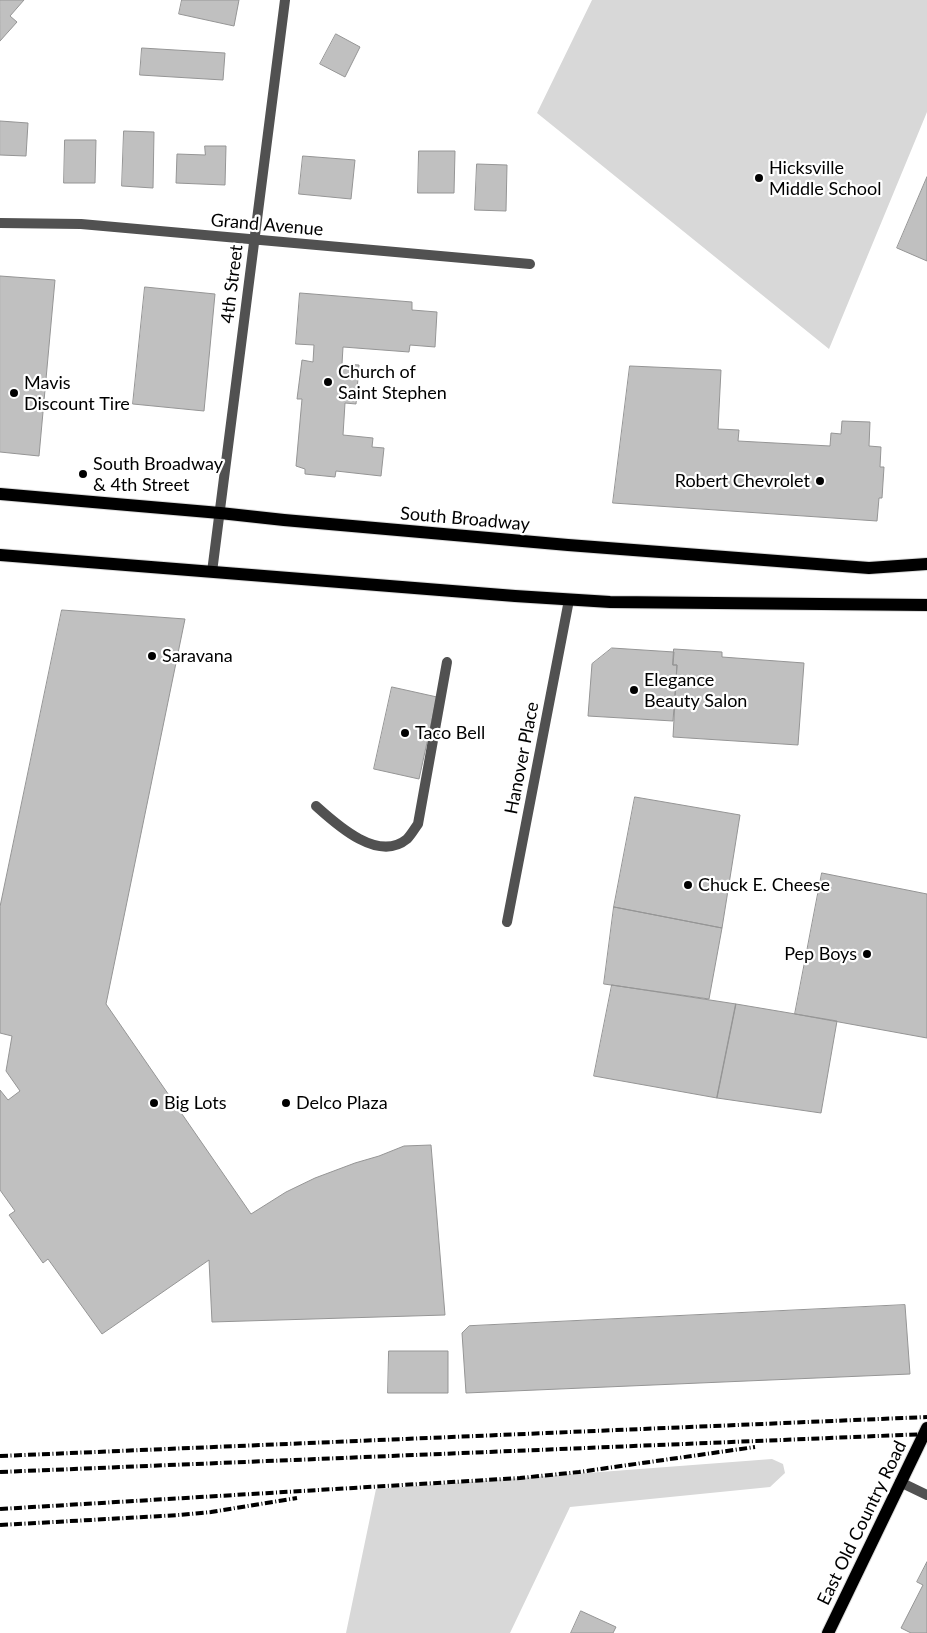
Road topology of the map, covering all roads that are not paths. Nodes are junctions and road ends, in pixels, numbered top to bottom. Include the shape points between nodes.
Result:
1 (285, 0) edge
2 (0, 223) edge
3 (254, 240) junction
4 (530, 264) dead end
5 (0, 494) edge
6 (220, 513) junction
7 (0, 555) edge
8 (927, 564) edge
9 (212, 572) junction
10 (569, 600) junction
11 (927, 606) edge
12 (446, 662) dead end
13 (316, 806) dead end
14 (507, 922) dead end
15 (927, 1428) edge
16 (900, 1482) junction
17 (927, 1494) edge
18 (828, 1633) edge

1 - 3 street, 4th Street
2 - 3 street, Grand Avenue via 81,224
3 - 4 street, Grand Avenue
3 - 6 street, 4th Street
5 - 6 main road, South Broadway
6 - 8 main road, South Broadway via 548,544 869,568
6 - 9 street, 4th Street
7 - 9 main road
9 - 10 main road
10 - 11 main road
10 - 14 street, Hanover Place
12 - 13 street via 418,824 406,840 379,846 362,841
15 - 16 main road, East Old Country Road
16 - 17 street
16 - 18 main road, East Old Country Road

